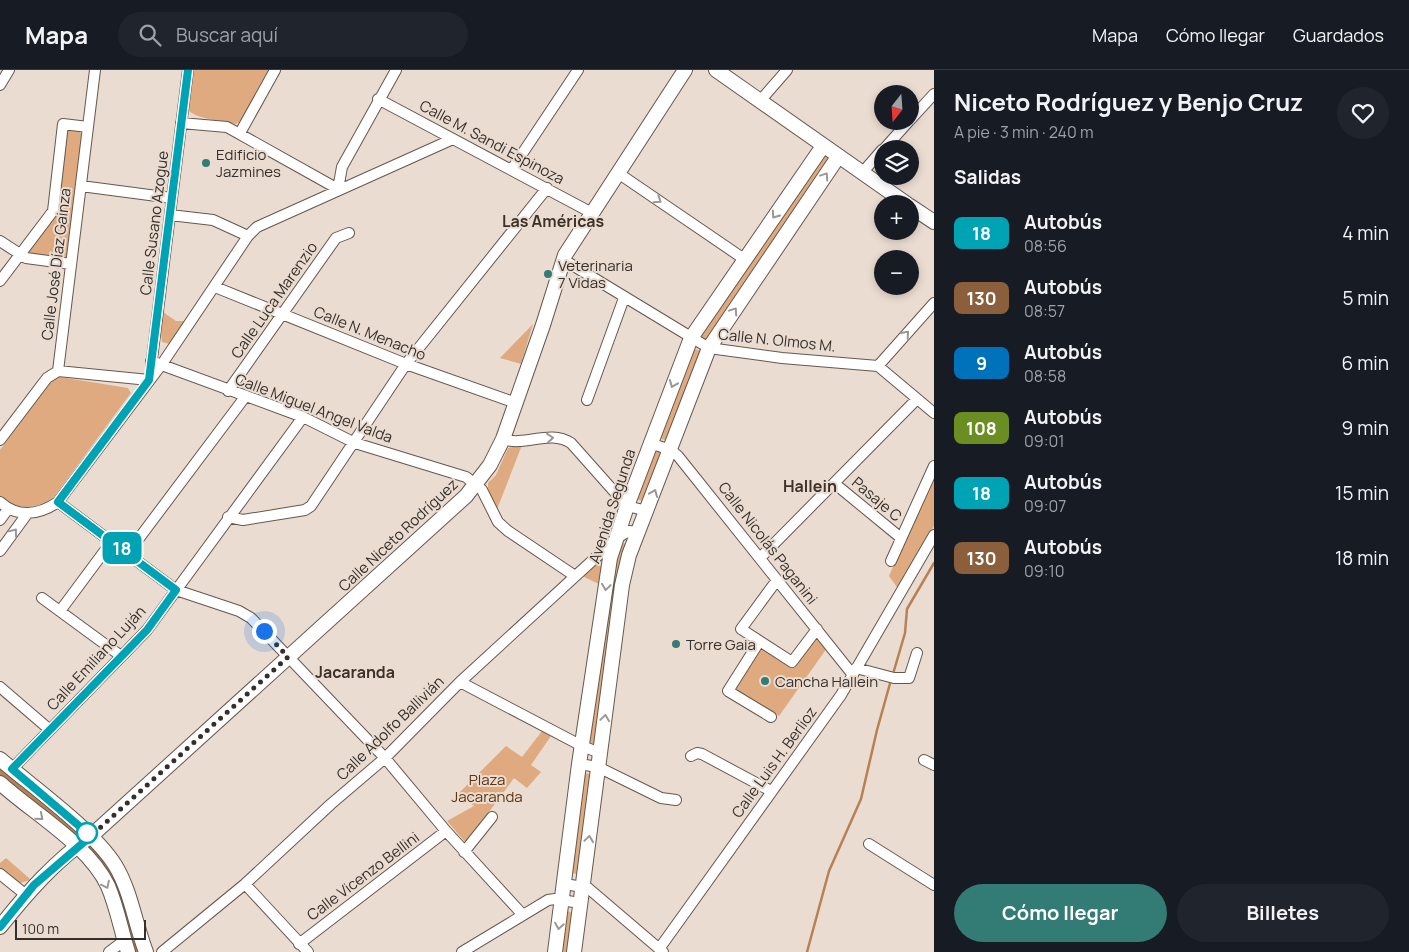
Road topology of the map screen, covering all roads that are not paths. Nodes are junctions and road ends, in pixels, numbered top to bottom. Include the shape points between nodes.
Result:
1 (10, 70) edge
2 (95, 70) edge
3 (188, 70) edge
4 (275, 70) edge
5 (396, 70) edge
6 (578, 70) edge
7 (685, 70) edge
8 (716, 70) edge
9 (787, 70) edge
10 (1, 80) edge
11 (934, 94) edge
12 (378, 99) junction
13 (760, 101) junction
14 (919, 111) edge
15 (181, 123) junction
16 (88, 127) junction
17 (902, 130) edge
18 (240, 133) junction
19 (453, 139) junction
20 (892, 140) edge
21 (823, 146) junction
22 (838, 157) junction
23 (874, 160) edge
24 (512, 169) junction
25 (618, 173) junction
26 (862, 173) junction
27 (81, 186) junction
28 (547, 188) junction
29 (338, 190) junction
30 (894, 195) edge
31 (172, 198) junction
32 (919, 212) edge
33 (592, 213) junction
34 (170, 215) junction
35 (934, 222) edge
36 (349, 233) dead end
37 (248, 236) junction
38 (0, 241) edge
39 (20, 255) junction
40 (744, 259) junction
41 (564, 260) junction
42 (71, 264) junction
43 (0, 281) edge
44 (215, 287) junction
45 (624, 298) junction
46 (934, 303) edge
47 (282, 313) junction
48 (691, 338) junction
49 (709, 348) junction
50 (157, 363) junction
51 (406, 364) junction
52 (878, 366) junction
53 (58, 371) junction
54 (149, 380) junction
55 (228, 391) junction
56 (245, 397) junction
57 (917, 399) junction
58 (587, 400) dead end
59 (516, 403) junction
60 (934, 413) edge
61 (303, 417) junction
62 (503, 439) junction
63 (0, 440) edge
64 (354, 443) junction
65 (650, 443) junction
66 (671, 450) junction
67 (934, 466) edge
68 (834, 483) junction
69 (476, 484) junction
70 (0, 502) edge
71 (58, 502) junction
72 (627, 506) junction
73 (8, 509) junction
74 (647, 511) junction
75 (27, 514) junction
76 (228, 517) junction
77 (0, 520) edge
78 (638, 532) junction
79 (934, 535) edge
80 (617, 538) junction
81 (901, 538) junction
82 (112, 541) junction
83 (0, 550) edge
84 (128, 553) junction
85 (761, 557) junction
86 (891, 561) dead end
87 (575, 576) junction
88 (777, 580) junction
89 (176, 590) junction
90 (42, 598) dead end
91 (60, 611) junction
92 (817, 629) junction
93 (759, 642) junction
94 (917, 652) dead end
95 (121, 656) junction
96 (288, 657) junction
97 (855, 671) junction
98 (460, 682) junction
99 (0, 686) edge
100 (771, 717) dead end
101 (50, 730) junction
102 (582, 746) junction
103 (691, 756) dead end
104 (385, 758) junction
105 (0, 759) edge
106 (599, 760) junction
107 (924, 760) dead end
108 (579, 764) junction
109 (934, 765) edge
110 (12, 769) junction
111 (1, 787) edge
112 (771, 791) junction
113 (676, 800) dead end
114 (492, 817) dead end
115 (446, 831) junction
116 (84, 841) junction
117 (869, 844) dead end
118 (464, 852) junction
119 (0, 874) edge
120 (245, 884) junction
121 (565, 884) junction
122 (934, 885) edge
123 (582, 887) junction
124 (26, 895) junction
125 (563, 900) junction
126 (580, 903) junction
127 (522, 914) junction
128 (0, 927) edge
129 (299, 944) junction
130 (126, 946) edge
131 (661, 950) edge
132 (109, 952) edge
133 (146, 952) edge
134 (162, 952) edge
135 (308, 952) edge
136 (462, 952) edge
137 (555, 952) edge
138 (574, 952) edge

1 - 10 street
2 - 16 street, Calle José Díaz Gainza
3 - 15 street, Calle Susano Azogue
4 - 18 street
5 - 12 street
6 - 24 street
7 - 25 main road, Calle Niceto Rodríguez
8 - 13 main road
9 - 13 street
11 - 14 street
12 - 19 street, Calle M. Sandi Espinoza
12 - 29 street via 342,167
13 - 21 main road
15 - 18 street via 227,126
15 - 31 street, Calle Susano Azogue
16 - 27 street, Calle José Díaz Gainza
16 - 39 street via 63,124 53,211
17 - 20 street
18 - 29 street
19 - 24 street, Calle M. Sandi Espinoza
19 - 29 street
21 - 22 main road
21 -> 40 main road, Avenida Segunda
22 - 26 main road
49 -> 22 main road
23 - 26 street
24 - 28 street, Calle M. Sandi Espinoza
25 - 33 main road, Calle Niceto Rodríguez
25 -> 40 street
26 - 30 main road
27 - 31 street
27 - 42 street, Calle José Díaz Gainza
28 - 33 street, Calle M. Sandi Espinoza
28 - 51 street
29 - 37 street via 257,227
31 - 34 street, Calle Susano Azogue
32 - 35 main road
33 - 41 main road, Calle Niceto Rodríguez
34 - 37 street via 213,220
34 - 50 street, Calle Susano Azogue
36 - 47 street, Calle Luca Marenzio via 336,238
37 - 44 street
38 - 39 street
39 - 42 street
39 - 43 street
40 - 48 main road, Avenida Segunda
41 - 45 street, Calle N. Olmos M.
41 - 59 main road, Calle Niceto Rodríguez
42 - 53 street, Calle José Díaz Gainza
44 - 47 street, Calle N. Menacho
44 - 50 street
45 - 48 street, Calle N. Olmos M.
45 - 58 street
52 -> 46 street
47 - 51 street, Calle N. Menacho
47 - 55 street, Calle Luca Marenzio
48 - 49 street, Calle N. Olmos M.
48 -> 65 main road, Avenida Segunda
49 - 52 street, Calle N. Olmos M.
49 - 66 main road
50 - 54 street
50 - 55 street, Calle Miguel Angel Valda
51 - 59 street, Calle N. Menacho
51 - 64 street
52 - 57 street
53 - 54 street
53 - 63 street via 47,378
54 - 71 street
55 - 56 street, Calle Miguel Angel Valda
56 - 61 street, Calle Miguel Angel Valda
56 - 84 street
57 - 60 street
57 - 68 street
59 - 62 main road, Calle Niceto Rodríguez
61 - 64 street, Calle Miguel Angel Valda
61 - 76 street, Calle Emiliano Luján
62 - 69 main road, Calle Niceto Rodríguez via 490,466
62 -> 72 street via 513,443 555,436 562,438 571,443
64 - 69 street, Calle Miguel Angel Valda via 466,477
64 - 76 street via 312,506 305,510 243,520
65 - 66 street
65 - 72 main road, Avenida Segunda
74 -> 66 main road
66 - 85 street, Calle Nicolás Paganini
67 - 81 street
68 - 81 street, Pasaje C
68 - 85 street
69 - 87 street via 498,522
69 - 96 main road, Calle Niceto Rodríguez
70 - 73 street
71 - 75 street via 48,509
71 - 82 street
72 - 74 street
72 - 80 main road, Avenida Segunda
73 - 75 street
73 - 77 street
74 - 78 main road
83 -> 75 street
76 - 89 street, Calle Emiliano Luján
78 - 80 street, Calle Adolfo Ballivián via 629,531
106 -> 78 main road via 622,585
79 - 97 street, Calle Luis H. Berlioz
80 - 87 street, Calle Adolfo Ballivián
80 -> 102 main road, Avenida Segunda via 610,558
81 - 86 street
82 - 84 street
82 - 91 street
84 - 89 street
85 - 88 street, Calle Nicolás Paganini
87 - 98 street, Calle Adolfo Ballivián
88 - 92 street, Calle Nicolás Paganini
88 - 93 street via 741,629
89 - 95 street, Calle Emiliano Luján via 147,630
89 - 96 street via 251,618
90 - 91 street
91 - 95 street
92 - 93 street via 792,662
92 - 97 street, Calle Nicolás Paganini
93 - 100 street via 728,691
94 - 97 street via 909,678
95 - 101 street, Calle Emiliano Luján
96 - 104 street
96 - 116 main road, Calle Niceto Rodríguez
97 - 112 street, Calle Luis H. Berlioz via 842,695
98 - 102 street
98 - 104 street, Calle Adolfo Ballivián
99 - 101 street
101 - 110 street, Calle Emiliano Luján
102 - 106 street
102 - 108 main road, Avenida Segunda
103 - 112 street via 702,754
104 - 115 street
104 - 120 street, Calle Adolfo Ballivián
105 - 110 main road
106 - 108 street
106 - 113 street via 661,798
123 -> 106 main road
107 - 109 street
108 - 121 main road, Avenida Segunda
110 - 116 main road
111 -> 116 main road
112 - 131 street, Calle Luis H. Berlioz
114 - 118 street
115 - 118 street
115 - 129 street, Calle Vicenzo Bellini
116 - 124 main road, Calle Niceto Rodríguez
116 -> 130 main road via 92,862 108,886
116 - 133 main road via 116,867
117 - 122 street
118 - 127 street
119 - 124 street
120 - 129 street
120 - 134 street, Calle Adolfo Ballivián
121 - 123 street
121 - 125 main road, Avenida Segunda
123 - 126 main road
123 - 131 street via 588,888
124 - 128 main road, Calle Niceto Rodríguez
125 - 126 street
125 - 127 street via 548,900
125 -> 137 main road, Avenida Segunda
126 - 138 main road
127 - 136 street
129 - 135 street
130 - 132 street

